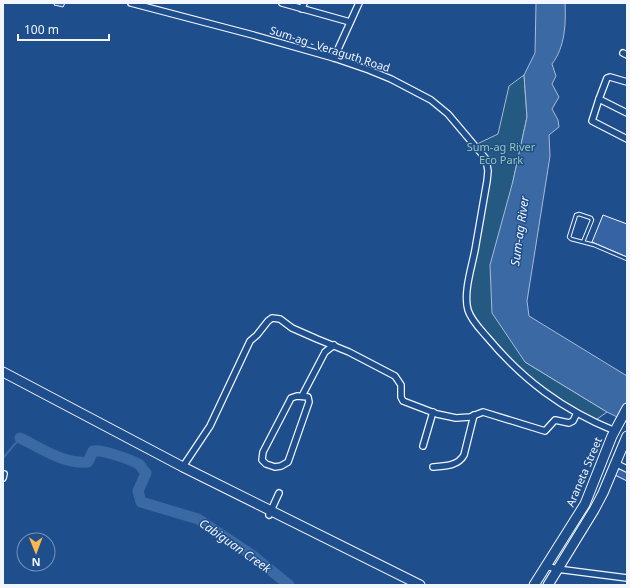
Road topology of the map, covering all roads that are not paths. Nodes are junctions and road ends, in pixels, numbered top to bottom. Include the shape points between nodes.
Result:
1 (131, 3) edge
2 (282, 3) edge
3 (359, 3) edge
4 (303, 6) edge
5 (350, 22) junction
6 (334, 58) junction
7 (627, 82) edge
8 (599, 100) junction
9 (627, 113) edge
10 (627, 138) edge
11 (584, 242) junction
12 (627, 260) edge
13 (334, 345) junction
14 (3, 372) edge
15 (3, 378) edge
16 (302, 396) junction
17 (627, 408) edge
18 (433, 412) junction
19 (577, 413) junction
20 (474, 415) junction
21 (616, 429) junction
22 (627, 436) edge
23 (423, 446) dead end
24 (615, 463) junction
25 (433, 467) dead end
26 (627, 468) edge
27 (182, 469) junction
28 (279, 493) dead end
29 (270, 513) junction
30 (546, 566) junction
31 (557, 569) junction
32 (627, 578) edge
33 (407, 585) edge
34 (420, 585) edge
35 (534, 585) edge
36 (548, 585) edge

1 - 6 street, Sum-ag - Veraguth Road
2 - 4 street
3 - 5 street
4 - 5 street
5 - 6 street
6 - 19 street, Sum-ag - Veraguth Road via 385,77 430,100 448,114 486,159 487,181 468,289 468,309 478,326 523,376
7 - 8 street via 607,78
8 - 9 street
8 - 10 street via 592,121
11 - 11 lane via 592,220 579,214 576,215 569,237
11 - 12 lane
13 - 16 street via 325,352
13 - 18 street via 395,376 402,388 402,400
13 - 27 street via 316,339 280,320 268,320 250,341 210,426
14 - 27 highway
15 - 27 highway
16 - 16 street via 294,397 289,402 264,452 262,460 266,464 281,466 289,459 309,402 308,397
17 - 21 highway, Araneta Street
18 - 20 street via 456,418
18 - 23 street
19 - 20 street via 569,424 555,420 544,431 482,412
19 - 21 street, Sum-ag - Veraguth Road via 593,422
20 - 25 street via 461,460
21 - 30 highway, Araneta Street via 585,504
22 - 24 highway, Araneta Street
24 - 26 street
24 - 31 highway, Araneta Street via 594,510
27 - 29 highway
28 - 29 street
29 - 33 highway
29 - 34 highway
30 - 31 street
30 - 35 highway, Araneta Street
31 - 32 street
31 - 36 highway, Araneta Street

